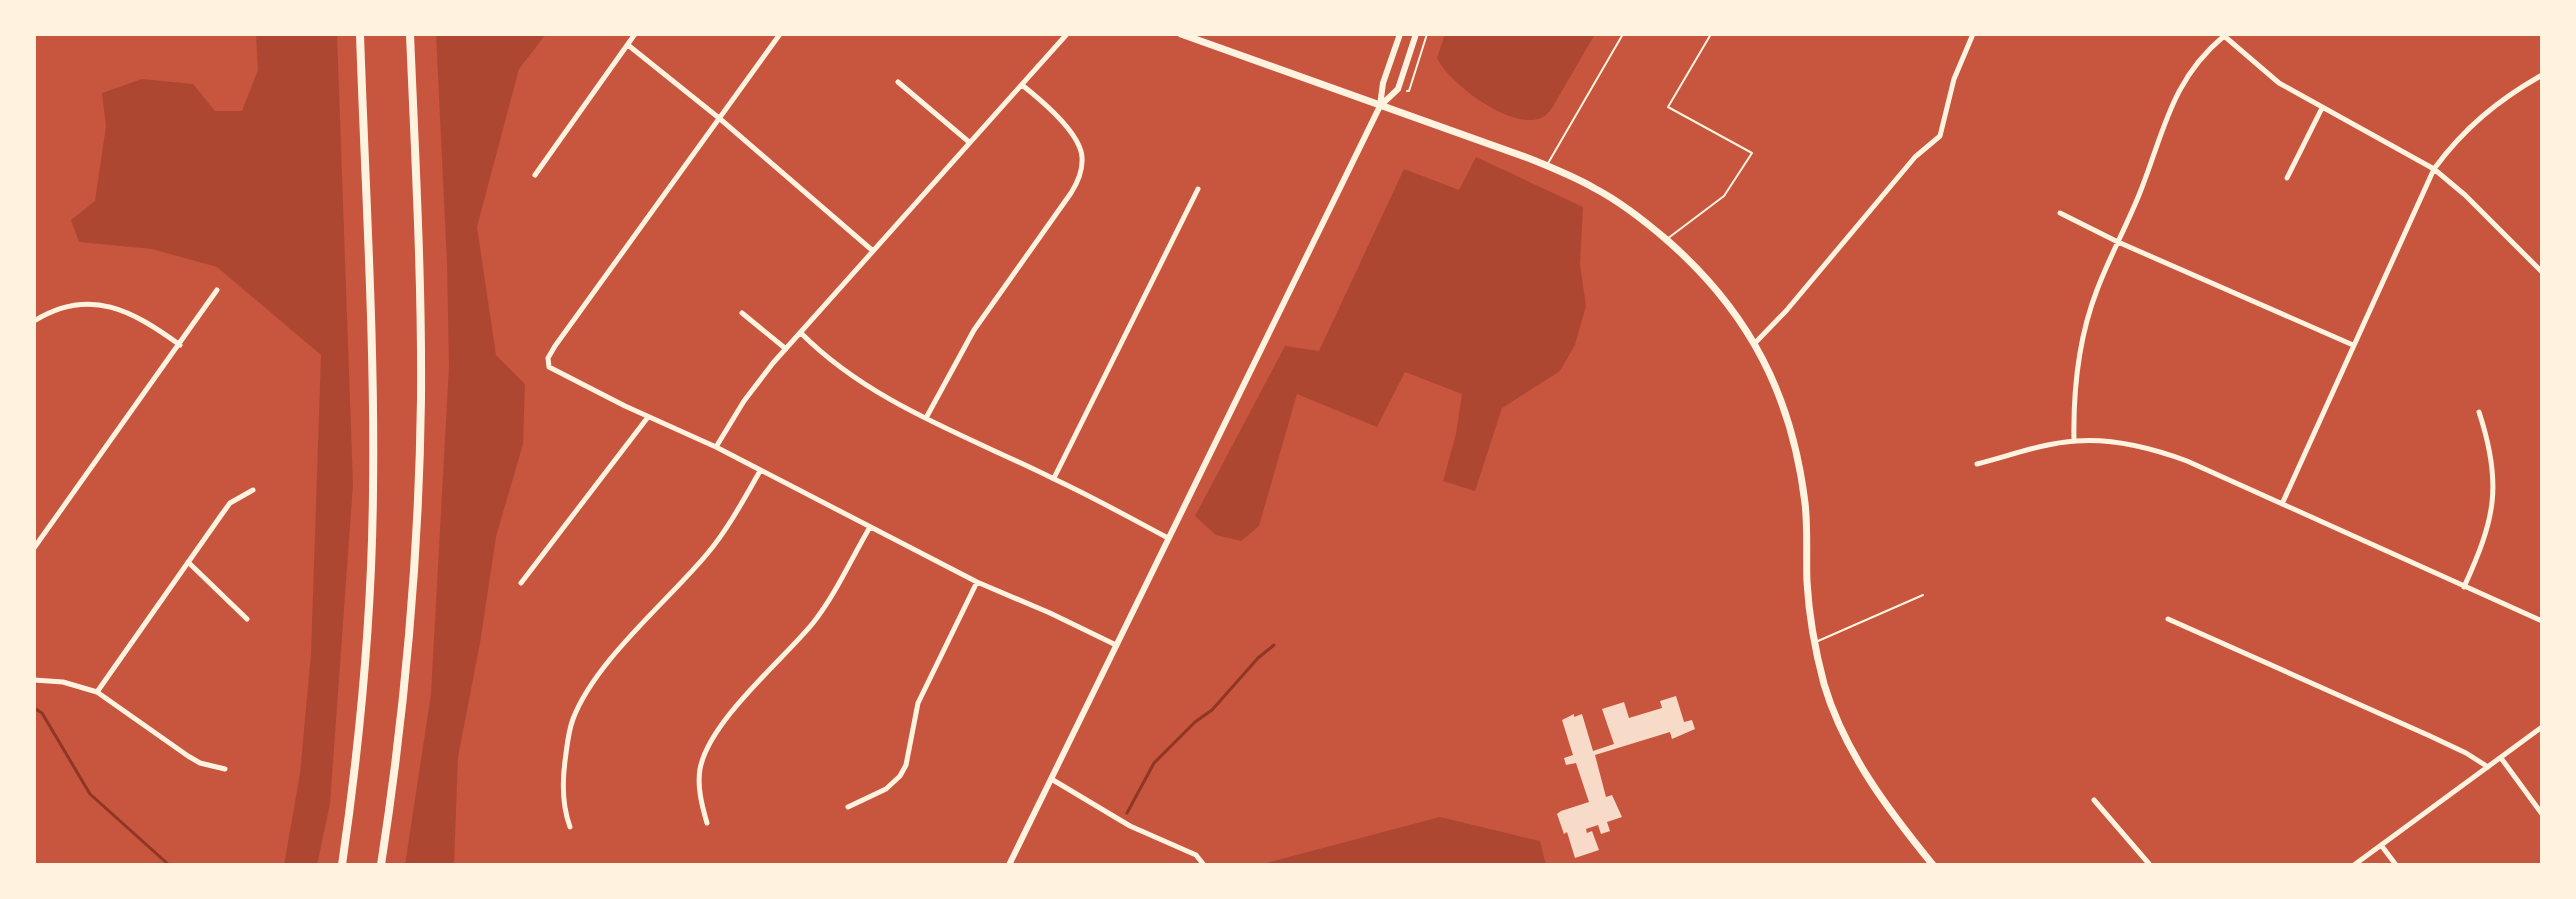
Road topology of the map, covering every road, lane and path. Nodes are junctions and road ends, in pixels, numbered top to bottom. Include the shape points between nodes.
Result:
1 (360, 34) edge
2 (410, 34) edge
3 (635, 34) edge
4 (780, 34) edge
5 (1067, 34) edge
6 (1181, 34) edge
7 (1400, 34) edge
8 (1416, 34) edge
9 (1427, 34) edge
10 (1623, 34) edge
11 (1711, 34) edge
12 (1973, 34) edge
13 (2223, 35) edge
14 (628, 45) junction
15 (2542, 75) edge
16 (898, 82) dead end
17 (1022, 85) junction
18 (1409, 91) dead end
19 (1380, 106) junction
20 (2322, 108) junction
21 (719, 118) junction
22 (969, 142) junction
23 (1546, 166) junction
24 (2434, 169) junction
25 (535, 175) dead end
26 (2287, 178) dead end
27 (1198, 189) dead end
28 (2060, 213) dead end
29 (1666, 239) junction
30 (2118, 242) junction
31 (873, 251) junction
32 (2542, 272) edge
33 (217, 290) dead end
34 (742, 313) dead end
35 (34, 321) edge
36 (801, 333) junction
37 (1755, 343) junction
38 (180, 345) junction
39 (2353, 345) junction
40 (786, 349) junction
41 (2479, 412) dead end
42 (648, 417) junction
43 (926, 418) junction
44 (2074, 441) junction
45 (716, 447) junction
46 (1977, 464) dead end
47 (760, 471) junction
48 (1054, 478) junction
49 (253, 490) dead end
50 (2282, 504) junction
51 (870, 527) junction
52 (1168, 538) junction
53 (34, 548) edge
54 (188, 562) junction
55 (977, 582) junction
56 (521, 583) dead end
57 (2464, 587) junction
58 (1923, 595) dead end
59 (247, 619) dead end
60 (2168, 619) dead end
61 (2542, 621) edge
62 (1813, 642) junction
63 (1116, 645) junction
64 (34, 680) edge
65 (97, 692) junction
66 (2542, 727) edge
67 (2501, 758) junction
68 (2488, 767) junction
69 (225, 769) dead end
70 (1053, 780) junction
71 (2094, 800) dead end
72 (848, 807) dead end
73 (2542, 814) edge
74 (707, 823) dead end
75 (570, 827) dead end
76 (2381, 845) junction
77 (342, 865) edge
78 (381, 865) edge
79 (1009, 865) edge
80 (1204, 865) edge
81 (1933, 865) edge
82 (2150, 865) edge
83 (2354, 865) edge
84 (2396, 865) edge

1 - 77 highway via 373,490 367,643
2 - 78 highway via 420,300 418,495 409,647
3 - 14 street
4 - 21 street
5 - 17 street
6 - 19 main road
7 - 19 street
8 - 19 street via 1398,89
9 - 18 path
10 - 23 lane
11 - 29 lane via 1668,107 1752,153 1724,196
12 - 37 street via 1954,79 1940,136 1915,157
13 - 20 street via 2279,83
13 - 30 street via 2185,78
14 - 21 street
14 - 25 street
15 - 24 street via 2478,118
16 - 22 street
17 - 22 street
17 - 43 street via 1078,144 1081,174 974,330
19 - 23 main road
19 - 52 street
20 - 24 street
20 - 26 street
21 - 31 street
21 - 42 street via 548,358 549,367
22 - 31 street
23 - 29 main road via 1596,188
24 - 32 street
24 - 39 street
27 - 48 street
28 - 30 street
29 - 37 main road via 1721,294
30 - 39 street
30 - 44 street via 2083,334 2074,392
31 - 36 street
33 - 38 street
34 - 40 street
35 - 38 street via 66,307 106,305 143,319
36 - 40 street
36 - 43 street via 837,365
37 - 62 main road via 1785,406 1796,447 1806,508
38 - 53 street
39 - 50 street
40 - 45 street
41 - 57 street via 2492,459 2493,500 2484,541
42 - 45 street
42 - 56 street
43 - 48 street
44 - 46 street
44 - 50 street via 2116,442 2157,451
45 - 47 street
47 - 51 street
47 - 75 street via 709,553 604,668 582,701 570,728 563,780
48 - 52 street
49 - 54 street via 230,503
50 - 57 street
51 - 55 street
51 - 74 street via 829,601 710,746 700,771
52 - 63 street
54 - 59 street
54 - 65 street
55 - 63 street
55 - 72 street via 918,703 900,776
57 - 61 street
58 - 62 lane
60 - 68 street
62 - 81 main road via 1846,739 1879,794
63 - 70 street
64 - 65 street
65 - 69 street via 188,756
66 - 67 street
67 - 68 street
67 - 73 street
68 - 76 street
70 - 79 street
70 - 80 street via 1130,826 1196,855
71 - 82 street
76 - 83 street
76 - 84 street

